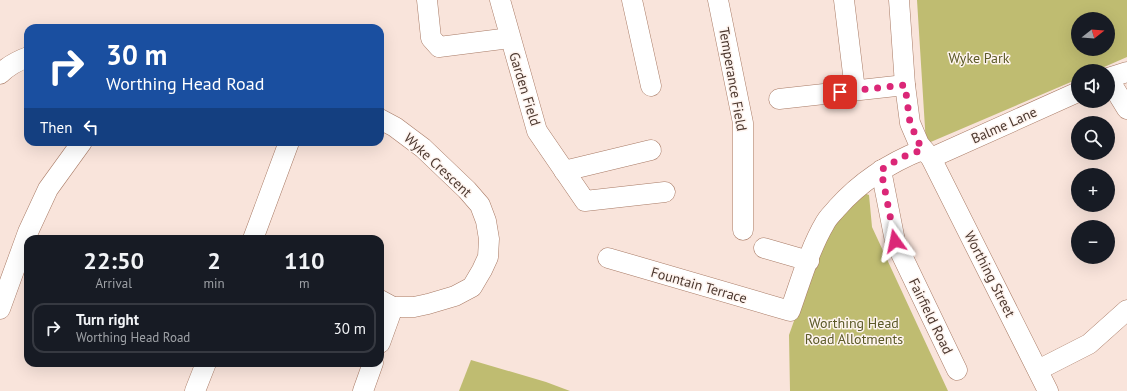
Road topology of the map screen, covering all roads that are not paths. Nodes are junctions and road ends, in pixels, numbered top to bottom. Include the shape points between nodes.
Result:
1 (427, 0) edge
2 (500, 0) edge
3 (632, 0) edge
4 (718, 0) edge
5 (844, 0) edge
6 (899, 0) edge
7 (502, 39) dead end
8 (24, 58) edge
9 (1127, 72) edge
10 (0, 74) edge
11 (1115, 76) edge
12 (905, 85) junction
13 (651, 86) dead end
14 (1115, 89) edge
15 (855, 90) junction
16 (1071, 95) edge
17 (779, 99) dead end
18 (1127, 109) edge
19 (384, 121) edge
20 (79, 146) edge
21 (288, 146) edge
22 (651, 150) dead end
23 (926, 154) junction
24 (881, 170) junction
25 (564, 171) junction
26 (665, 192) dead end
27 (744, 230) dead end
28 (27, 235) edge
29 (254, 235) edge
30 (764, 248) dead end
31 (24, 249) edge
32 (608, 258) dead end
33 (809, 261) junction
34 (387, 303) edge
35 (0, 309) edge
36 (1127, 310) edge
37 (790, 311) joint
38 (384, 320) edge
39 (204, 367) edge
40 (372, 367) edge
41 (957, 370) dead end
42 (1038, 370) junction
43 (195, 391) edge
44 (363, 391) edge
45 (1048, 391) edge

1 - 7 street via 432,38 439,47
2 - 25 street, Garden Field via 537,131
3 - 13 street
4 - 27 street, Temperance Field via 743,123
5 - 15 street
6 - 12 street, Worthing Street
8 - 10 street via 8,65
9 - 11 street
12 - 15 street
12 - 23 street, Worthing Street via 910,123
14 - 18 street
15 - 17 street
16 - 23 street, Balme Lane
19 - 34 street, Wyke Crescent via 423,148 467,190 480,205 489,239 488,257 472,287 455,296 414,307
20 - 28 street via 48,189
21 - 29 street
22 - 25 street
23 - 24 street, Balme Lane via 902,157
23 - 42 street, Worthing Street
24 - 33 street, Balme Lane via 844,201 826,222
24 - 41 street, Fairfield Road via 895,241
25 - 26 street, Garden Field via 585,201
30 - 33 street
31 - 35 street
32 - 37 street, Fountain Terrace
33 - 37 street, Balme Lane
34 - 38 street
36 - 42 street via 1089,344
39 - 43 street
40 - 44 street
42 - 45 street, Worthing Street

